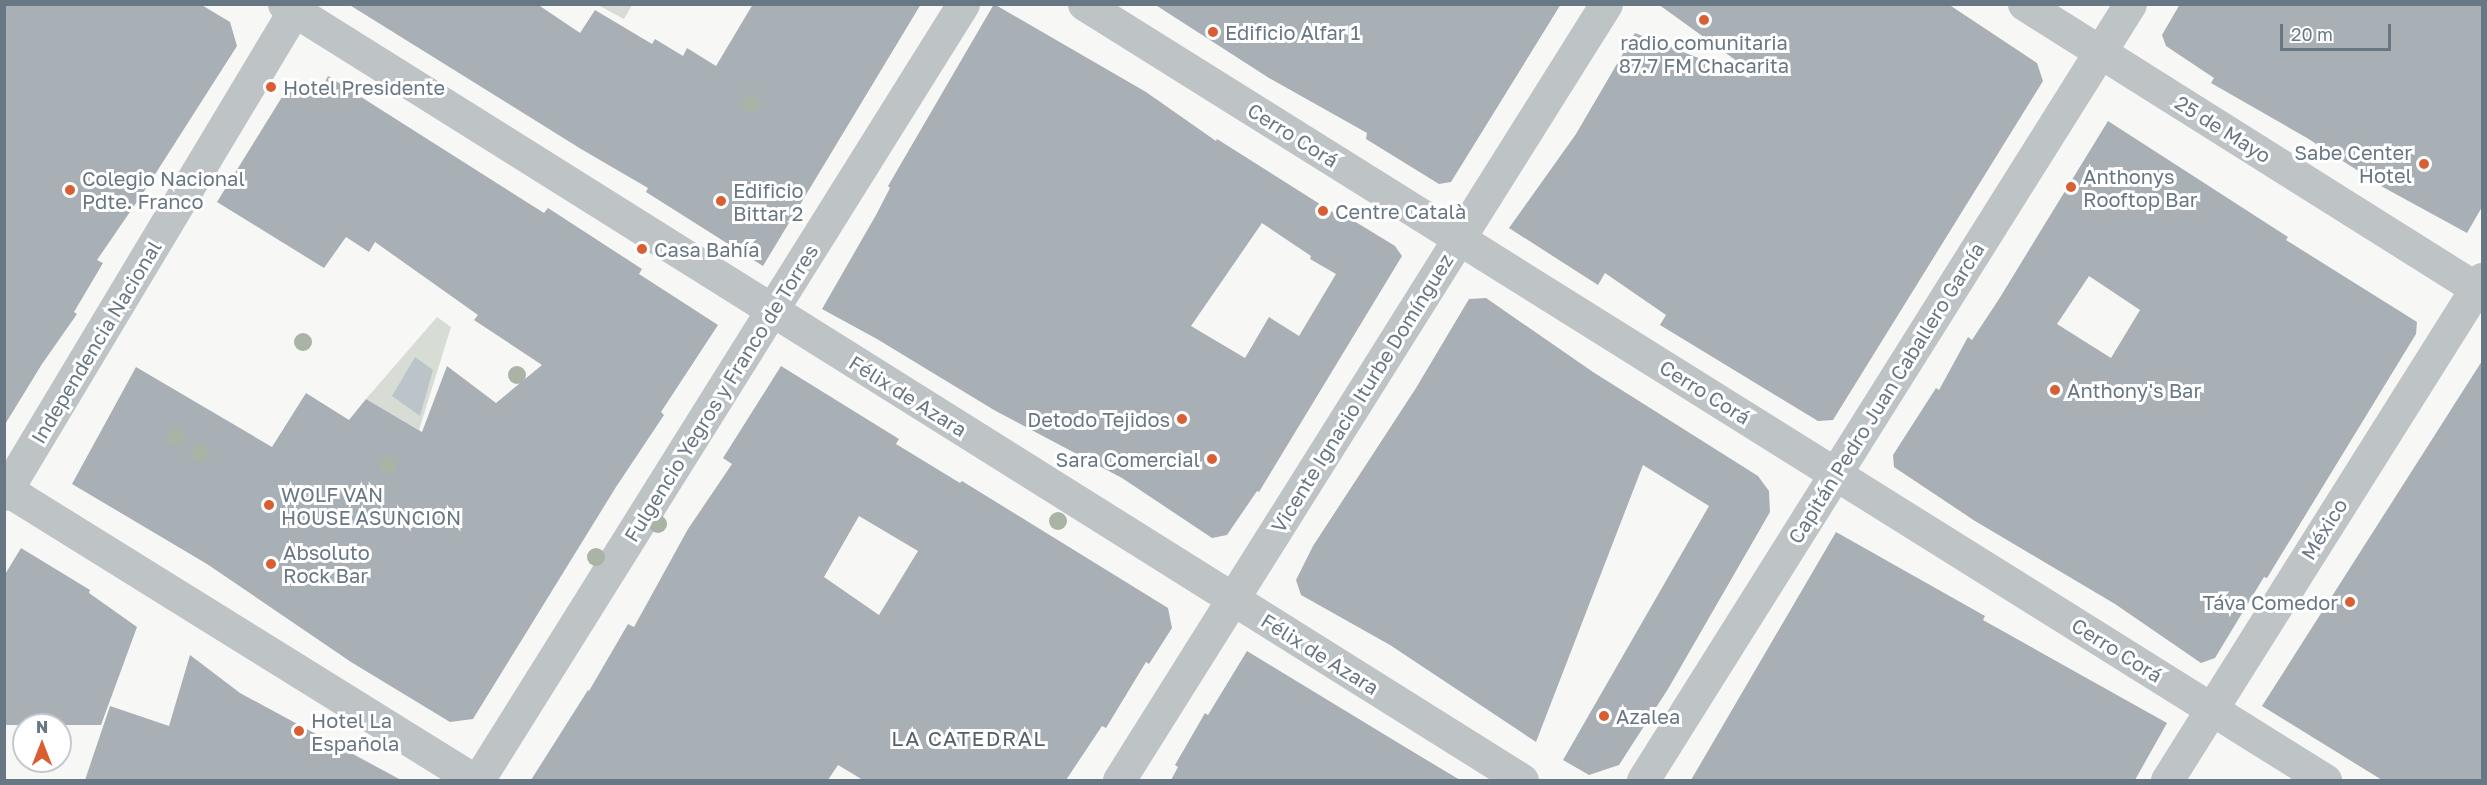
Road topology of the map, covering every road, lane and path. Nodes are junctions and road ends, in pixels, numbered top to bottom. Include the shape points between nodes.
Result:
1 (963, 4) edge
2 (1084, 4) edge
3 (1606, 4) edge
4 (2024, 4) edge
5 (2130, 4) edge
6 (292, 7) edge
7 (2100, 52) junction
8 (1459, 239) junction
9 (2480, 286) edge
10 (772, 310) junction
11 (1835, 474) junction
12 (5, 491) edge
13 (1233, 599) junction
14 (2210, 709) junction
15 (476, 780) edge
16 (1119, 780) edge
17 (1522, 780) edge
18 (1643, 780) edge
19 (2167, 780) edge
20 (2325, 780) edge

1 - 10 street, Fulgencio Yegros y Franco de Torres
2 - 8 street, Cerro Corá
3 - 8 street, Vicente Ignacio Iturbe Domínguez
4 - 7 street, 25 de Mayo
5 - 7 street, Capitán Pedro Juan Caballero García
6 - 10 street, Félix de Azara
6 - 12 street, Independencia Nacional
7 - 9 street, 25 de Mayo
7 - 11 street, Capitán Pedro Juan Caballero García
8 - 11 street, Cerro Corá
8 - 13 street, Vicente Ignacio Iturbe Domínguez
9 - 14 street, México
10 - 13 street, Félix de Azara
10 - 15 street, Fulgencio Yegros y Franco de Torres
11 - 14 street, Cerro Corá
11 - 18 street, Capitán Pedro Juan Caballero García
12 - 15 street
13 - 16 street, Vicente Ignacio Iturbe Domínguez
13 - 17 street, Félix de Azara
14 - 19 street, México
14 - 20 street, Cerro Corá

